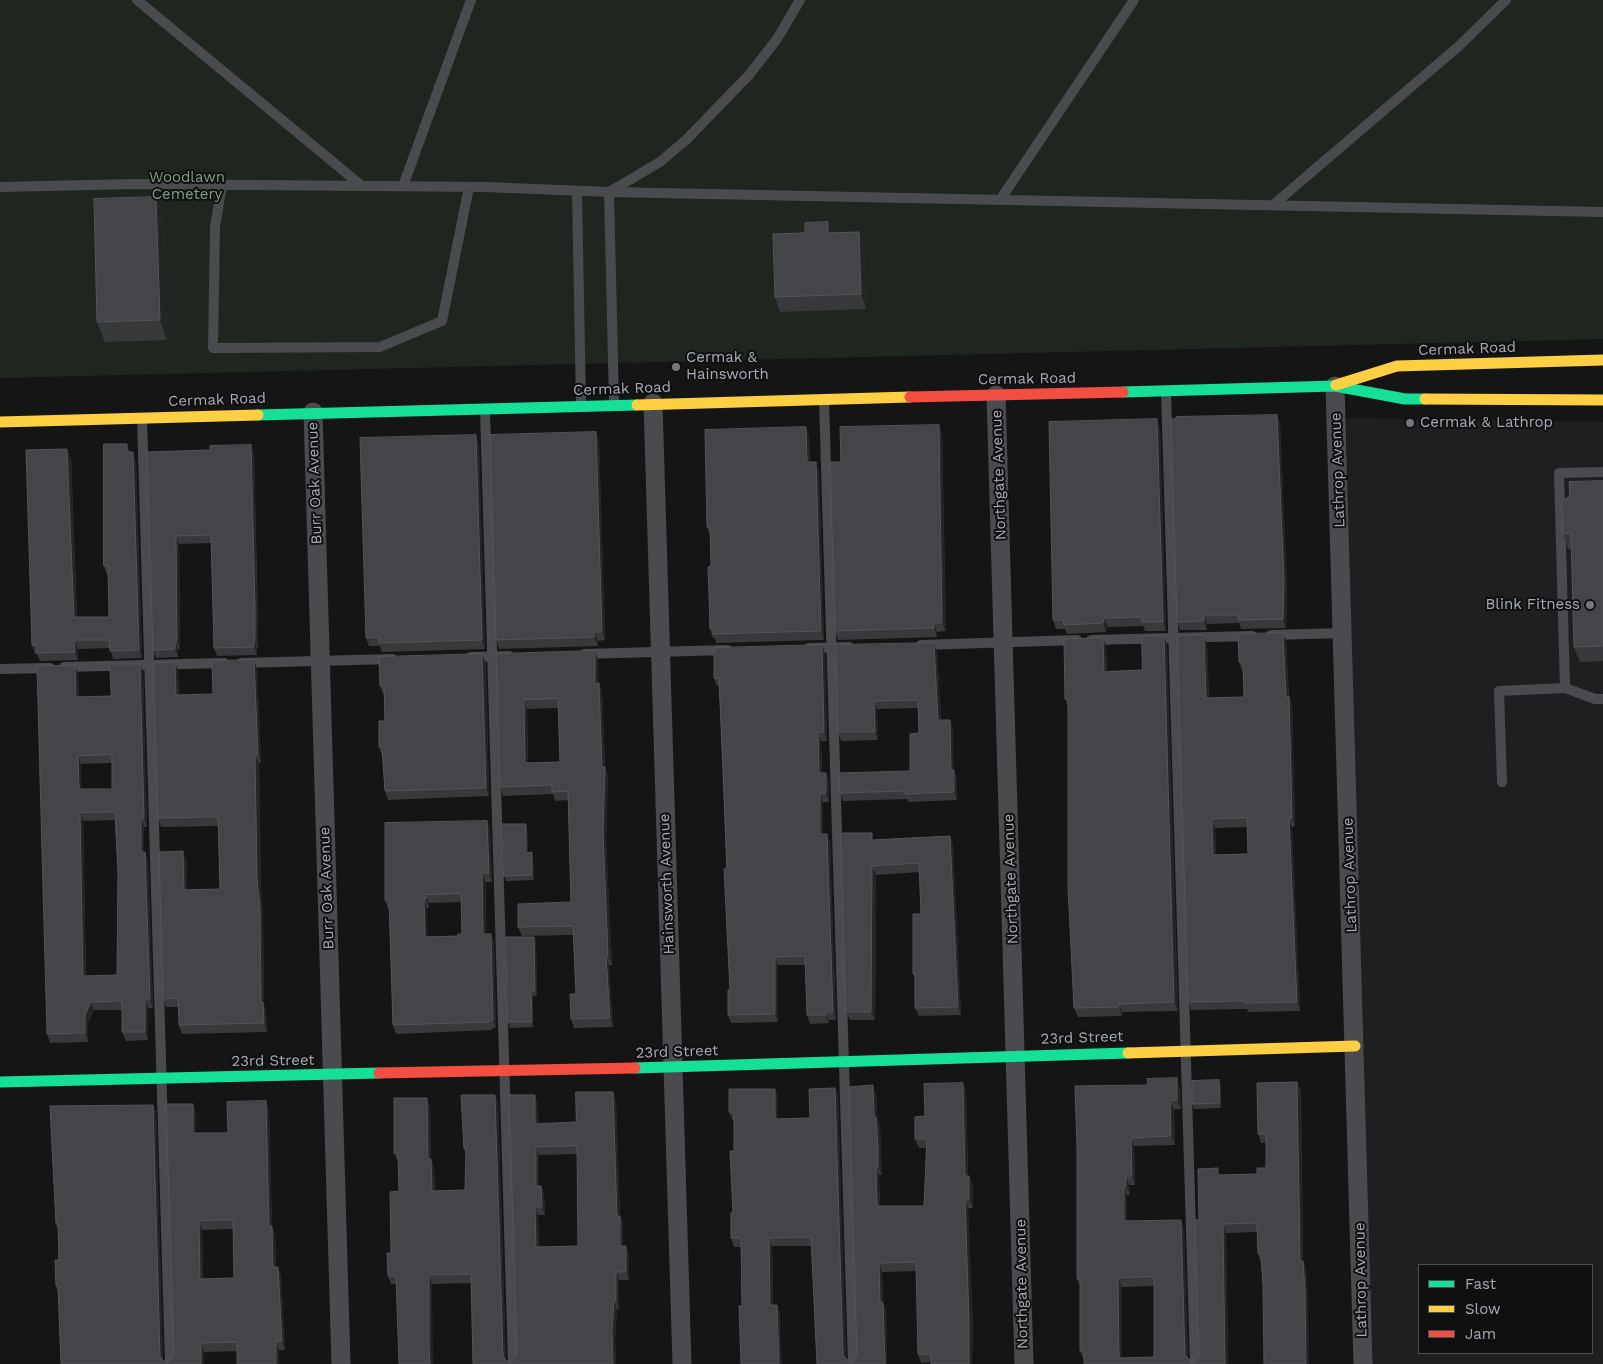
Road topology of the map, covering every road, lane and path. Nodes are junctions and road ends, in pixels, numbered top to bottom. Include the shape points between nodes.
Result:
1 (137, 0) edge
2 (471, 0) edge
3 (800, 0) edge
4 (1134, 0) edge
5 (1506, 0) edge
6 (222, 185) junction
7 (362, 186) junction
8 (404, 186) junction
9 (0, 187) edge
10 (469, 187) junction
11 (577, 191) junction
12 (609, 192) junction
13 (1000, 200) junction
14 (1273, 205) junction
15 (1603, 212) edge
16 (1603, 360) edge
17 (1335, 386) junction
18 (1166, 390) junction
19 (996, 395) junction
20 (824, 399) junction
21 (1603, 400) edge
22 (614, 404) junction
23 (653, 404) junction
24 (581, 405) junction
25 (485, 408) junction
26 (313, 412) junction
27 (142, 417) junction
28 (0, 422) edge
29 (1603, 472) edge
30 (1343, 633) junction
31 (1174, 638) junction
32 (1004, 642) junction
33 (906, 645) edge
34 (859, 646) edge
35 (831, 647) junction
36 (801, 648) edge
37 (741, 650) edge
38 (660, 652) junction
39 (572, 654) edge
40 (522, 655) edge
41 (492, 656) junction
42 (464, 657) edge
43 (407, 658) edge
44 (321, 661) junction
45 (150, 665) junction
46 (0, 669) edge
47 (1565, 688) junction
48 (1603, 699) edge
49 (1502, 782) dead end
50 (1356, 1046) junction
51 (1186, 1051) junction
52 (1016, 1055) junction
53 (844, 1061) junction
54 (673, 1067) junction
55 (504, 1071) junction
56 (333, 1074) junction
57 (161, 1078) junction
58 (0, 1082) edge
59 (170, 1364) edge
60 (341, 1364) edge
61 (513, 1364) edge
62 (682, 1364) edge
63 (853, 1364) edge
64 (1024, 1364) edge
65 (1195, 1364) edge
66 (1363, 1364) edge

1 - 7 lane
2 - 8 lane
3 - 12 lane via 777,39 749,76 660,162
4 - 13 lane
5 - 14 lane via 1459,46
6 - 7 lane
6 - 9 lane via 47,184
6 - 10 lane via 215,227 212,348 380,347 442,321
7 - 8 lane
8 - 10 lane
10 - 11 lane
11 - 12 lane
11 - 24 lane
12 - 13 lane
12 - 22 lane
13 - 14 lane
14 - 15 lane
16 - 17 main road, Cermak Road via 1398,366
17 - 18 main road, Cermak Road
17 - 21 main road, Cermak Road via 1405,399
17 - 30 street, Lathrop Avenue
18 - 19 main road, Cermak Road
18 - 31 lane
19 - 20 main road, Cermak Road
19 - 32 street, Northgate Avenue
20 - 23 main road, Cermak Road
20 - 35 lane
22 - 23 main road, Cermak Road
22 - 24 main road, Cermak Road
23 - 38 street, Hainsworth Avenue
24 - 25 main road, Cermak Road
25 - 26 main road, Cermak Road
25 - 41 lane
26 - 27 main road, Cermak Road
26 - 44 street, Burr Oak Avenue
27 - 28 main road, Cermak Road
27 - 45 lane
29 - 47 lane via 1559,473
30 - 31 lane
30 - 50 street, Lathrop Avenue
31 - 32 lane
31 - 51 lane
32 - 33 lane
32 - 52 street, Northgate Avenue
34 - 35 lane
35 - 36 lane
35 - 53 lane
37 - 38 lane
38 - 39 lane
38 - 54 street, Hainsworth Avenue
40 - 41 lane
41 - 42 lane
41 - 55 lane
43 - 44 lane
44 - 45 lane
44 - 56 street, Burr Oak Avenue
45 - 46 lane
45 - 57 lane
47 - 48 lane via 1594,699
47 - 49 lane via 1499,691
50 - 51 main road, 23rd Street
50 - 66 street, Lathrop Avenue
51 - 52 main road, 23rd Street
51 - 65 lane
52 - 53 main road, 23rd Street
52 - 64 street, Northgate Avenue
53 - 54 main road, 23rd Street
53 - 63 lane
54 - 55 main road, 23rd Street
54 - 62 street, Hainsworth Avenue
55 - 56 main road, 23rd Street
55 - 61 lane
56 - 57 main road, 23rd Street
56 - 60 street, Burr Oak Avenue
57 - 58 main road, 23rd Street
57 - 59 lane

